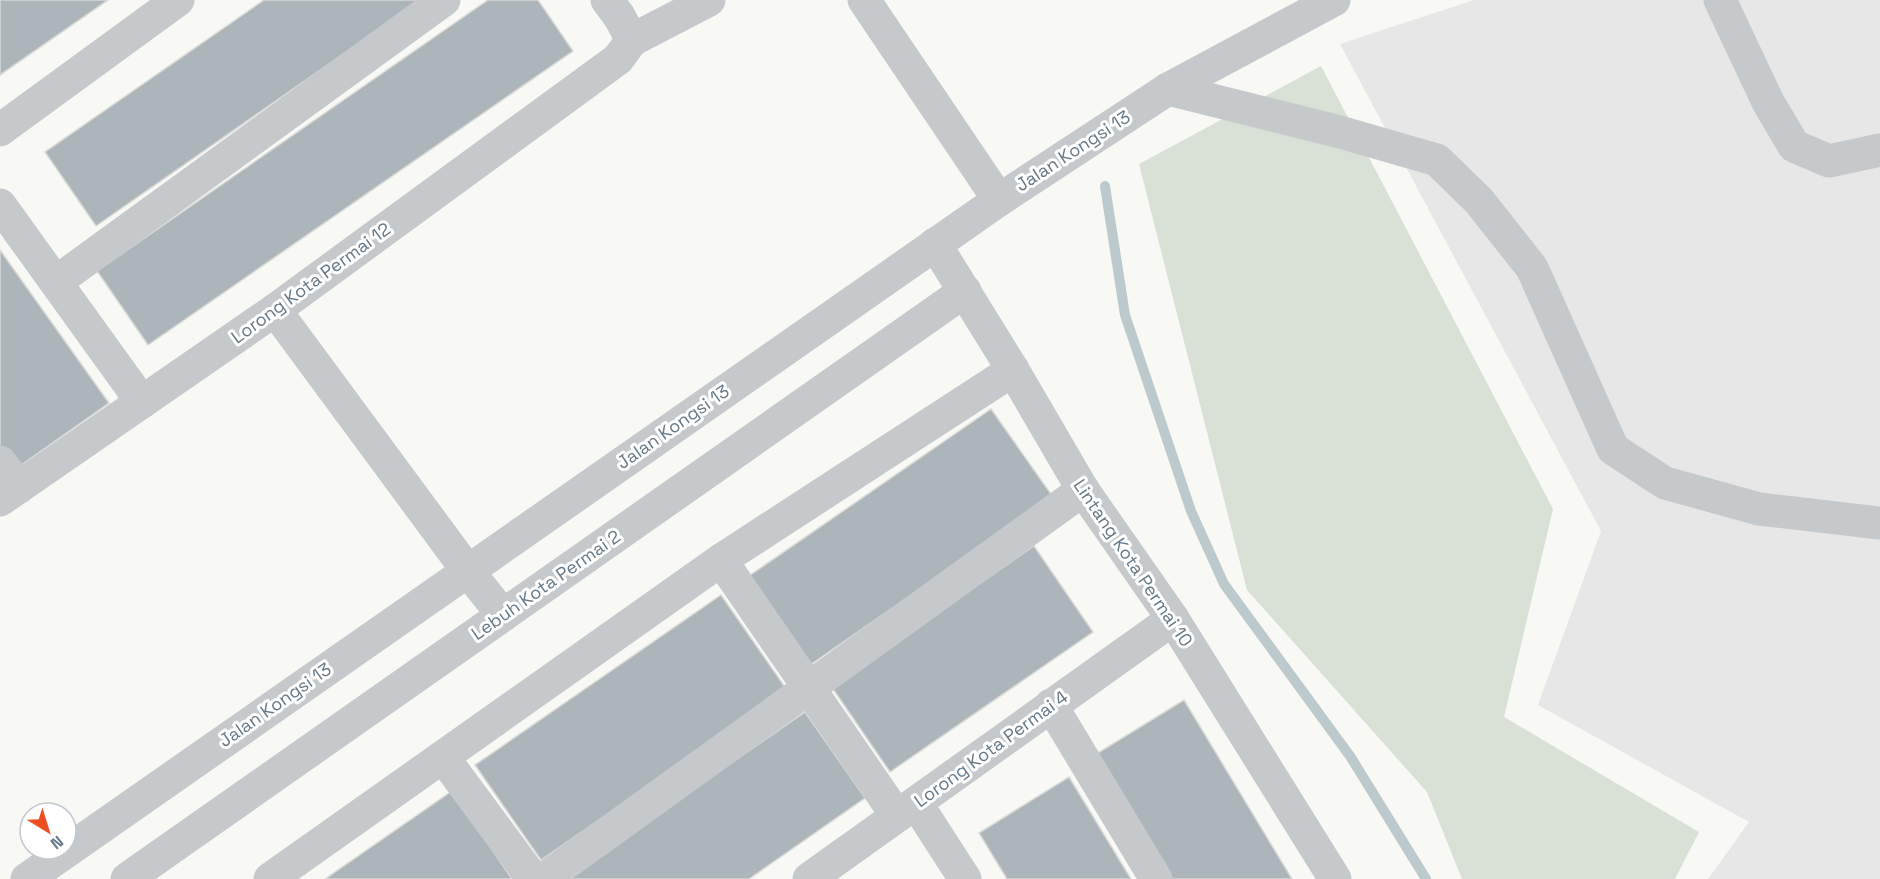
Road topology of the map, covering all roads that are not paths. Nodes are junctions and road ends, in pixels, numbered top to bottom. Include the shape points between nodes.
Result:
1 (178, 0) edge
2 (444, 0) edge
3 (607, 0) edge
4 (709, 0) edge
5 (864, 0) edge
6 (1334, 0) edge
7 (1720, 0) edge
8 (625, 50) junction
9 (1168, 89) junction
10 (0, 130) edge
11 (1880, 150) edge
12 (999, 200) junction
13 (0, 205) edge
14 (935, 244) junction
15 (56, 282) junction
16 (965, 291) junction
17 (275, 310) junction
18 (1013, 370) junction
19 (142, 402) junction
20 (6, 483) edge
21 (1083, 490) junction
22 (1880, 523) edge
23 (721, 560) junction
24 (467, 570) junction
25 (503, 615) junction
26 (1173, 619) junction
27 (809, 688) junction
28 (1051, 705) junction
29 (443, 757) junction
30 (906, 809) junction
31 (27, 879) edge
32 (127, 879) edge
33 (270, 879) edge
34 (533, 879) edge
35 (544, 879) edge
36 (809, 879) edge
37 (965, 879) edge
38 (1156, 879) edge
39 (1335, 879) edge

1 - 10 street
2 - 15 street
3 - 8 street via 620,16
4 - 8 street, Lorong Kota Permai 12
5 - 12 street
6 - 9 street, Jalan Kongsi 13
7 - 11 street via 1768,102 1794,146 1829,161
8 - 17 street, Lorong Kota Permai 12
9 - 12 street, Jalan Kongsi 13
9 - 22 street via 1437,160 1479,201 1532,267 1613,449 1665,483 1759,508
12 - 14 street, Jalan Kongsi 13
13 - 15 street
14 - 16 street, Lintang Kota Permai 10
14 - 24 street, Jalan Kongsi 13
15 - 19 street
16 - 18 street, Lintang Kota Permai 10
16 - 25 street, Lebuh Kota Permai 2
17 - 19 street, Lorong Kota Permai 12
17 - 24 street
18 - 21 street, Lintang Kota Permai 10
18 - 23 street
19 - 20 street, Lorong Kota Permai 12
21 - 26 street, Lintang Kota Permai 10
21 - 27 street
23 - 27 street
23 - 29 street
24 - 25 street
24 - 31 street, Jalan Kongsi 13
25 - 32 street, Lebuh Kota Permai 2
26 - 28 street, Lorong Kota Permai 4
26 - 39 street, Lintang Kota Permai 10
27 - 30 street
27 - 35 street
28 - 30 street, Lorong Kota Permai 4
28 - 38 street
29 - 33 street
29 - 34 street
30 - 36 street, Lorong Kota Permai 4
30 - 37 street

